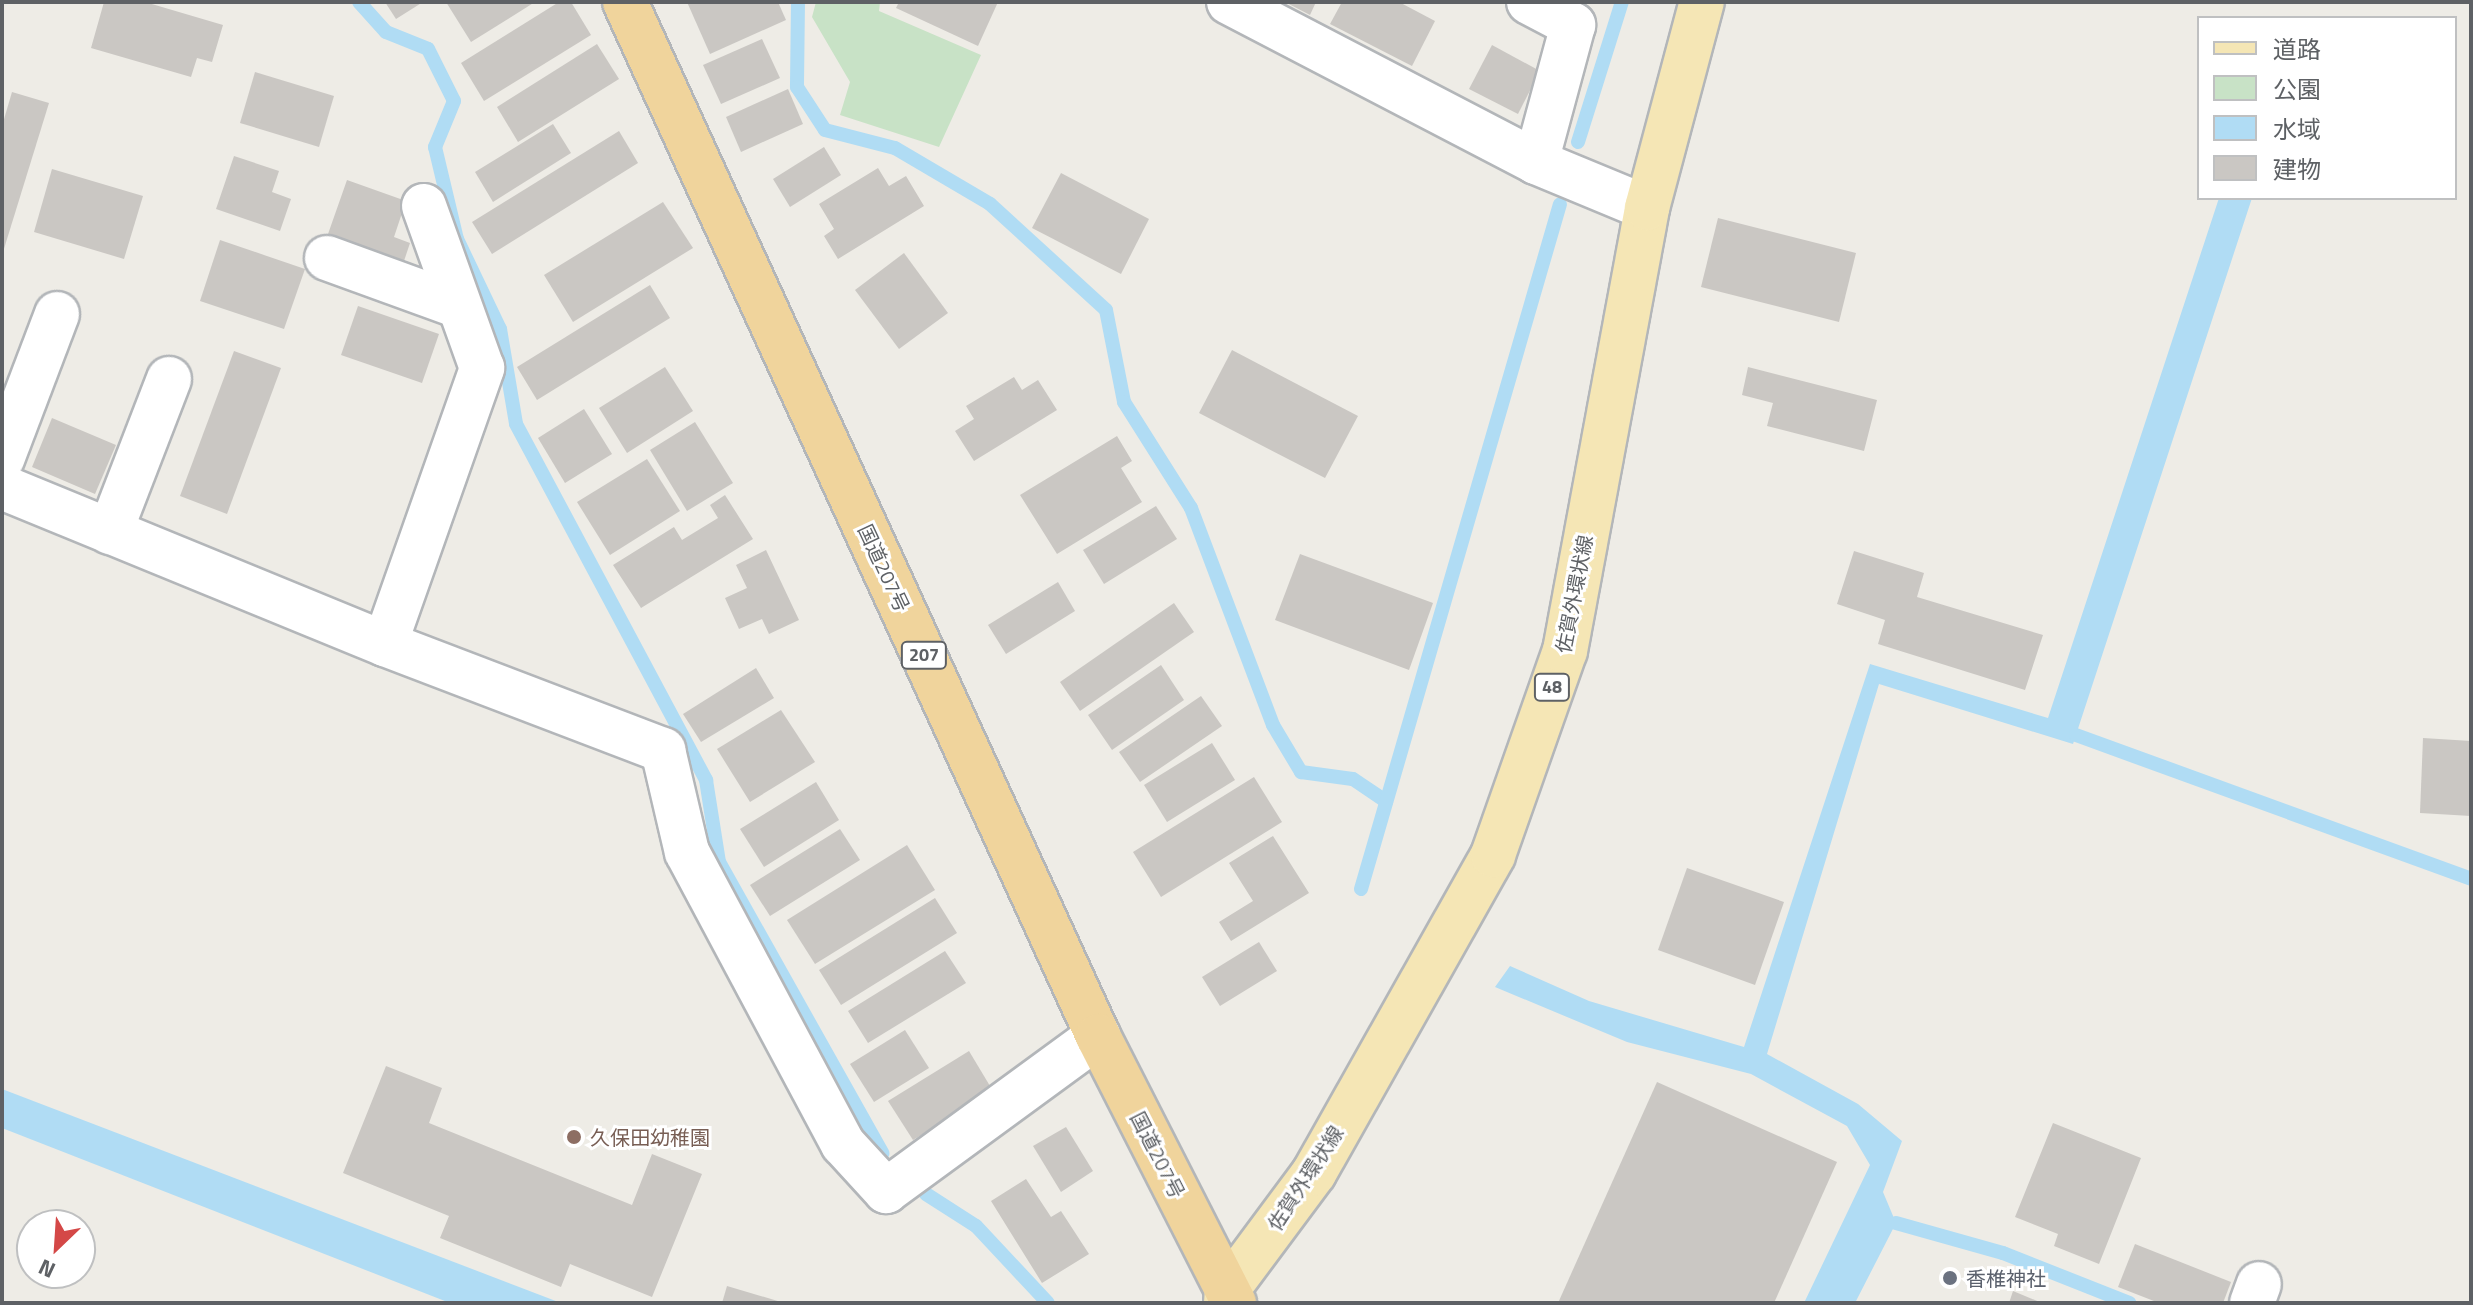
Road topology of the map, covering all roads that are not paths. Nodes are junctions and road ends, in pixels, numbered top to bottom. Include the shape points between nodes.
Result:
1 (625, 2) edge
2 (1229, 2) edge
3 (1529, 2) edge
4 (1702, 2) edge
5 (1536, 162) junction
6 (424, 206) dead end
7 (1647, 208) junction
8 (327, 258) dead end
9 (459, 306) junction
10 (57, 314) dead end
11 (169, 379) dead end
12 (2, 459) edge
13 (2, 487) edge
14 (110, 532) junction
15 (385, 644) junction
16 (1098, 1036) junction
17 (1229, 1299) edge

1 - 16 highway, 国道207号 / 207
2 - 5 street
3 - 5 street via 1573,25
4 - 7 main road, 佐賀外環状線 / 48
5 - 7 street
6 - 9 street
7 - 17 main road, 佐賀外環状線 / 48 via 1565,651 1493,855 1314,1173
8 - 9 street
9 - 15 street via 482,368
10 - 12 street
11 - 14 street
13 - 14 street
14 - 15 street
15 - 16 street via 663,750 687,852 843,1144 886,1191
16 - 17 highway, 国道207号 / 207

